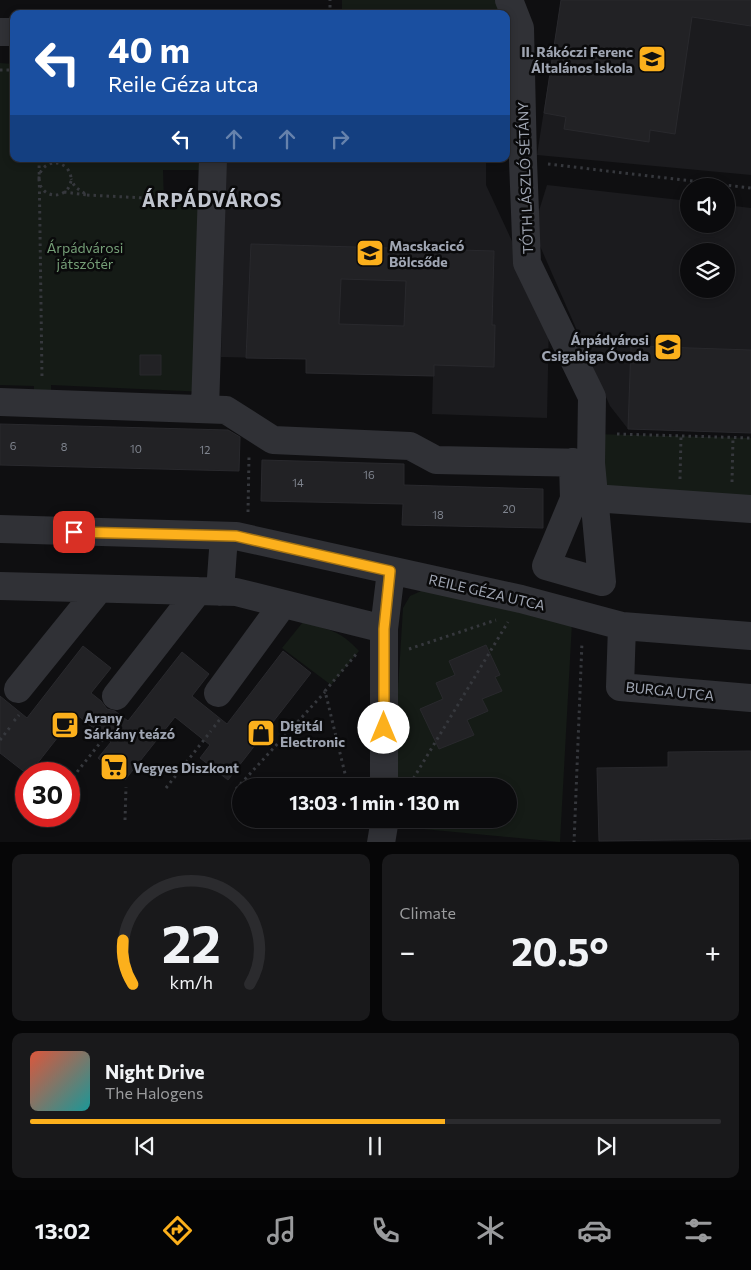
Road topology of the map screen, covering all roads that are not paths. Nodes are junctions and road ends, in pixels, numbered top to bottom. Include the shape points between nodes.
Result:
1 (510, 0) edge
2 (513, 28) edge
3 (213, 162) edge
4 (0, 402) edge
5 (205, 409) junction
6 (582, 463) junction
7 (593, 498) junction
8 (741, 508) edge
9 (0, 529) edge
10 (224, 536) junction
11 (390, 571) junction
12 (0, 586) edge
13 (98, 589) junction
14 (209, 592) junction
15 (283, 604) junction
16 (622, 626) junction
17 (384, 629) junction
18 (751, 636) edge
19 (18, 689) dead end
20 (218, 693) dead end
21 (116, 696) dead end
22 (751, 698) edge
23 (384, 778) edge
24 (383, 828) edge
25 (381, 842) edge

1 - 2 street, TÓTH LÁSZLÓ SÉTÁNY
2 - 6 street, TÓTH LÁSZLÓ SÉTÁNY via 527,263 592,397 592,434
3 - 5 street
4 - 5 street
5 - 6 street via 226,410 272,440 410,446 436,460
6 - 7 street
6 - 7 street via 574,499 546,566 602,582
7 - 8 street
9 - 10 street, REILE GÉZA UTCA
10 - 11 street, REILE GÉZA UTCA
10 - 14 street
11 - 16 street, REILE GÉZA UTCA via 521,599
11 - 17 street
12 - 13 street
13 - 14 street
13 - 19 street
14 - 15 street via 236,592
14 - 21 street
15 - 17 street
15 - 20 street
16 - 18 street, REILE GÉZA UTCA
16 - 22 street, BURGA UTCA via 620,687
17 - 23 street
24 - 25 street

